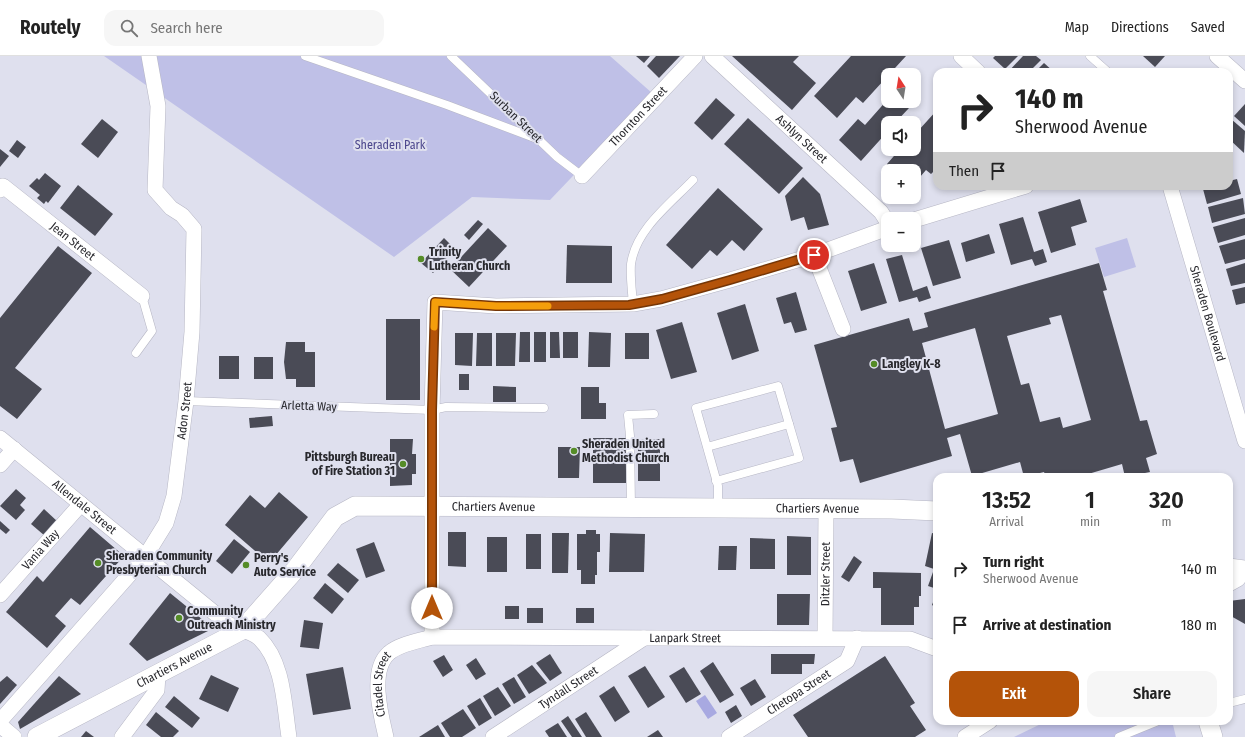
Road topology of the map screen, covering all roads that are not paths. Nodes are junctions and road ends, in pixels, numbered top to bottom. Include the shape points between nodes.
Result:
1 (149, 56) edge
2 (305, 56) edge
3 (451, 56) edge
4 (694, 56) edge
5 (712, 56) edge
6 (961, 56) edge
7 (1090, 56) edge
8 (1217, 56) edge
9 (974, 68) edge
10 (1104, 68) edge
11 (1232, 68) edge
12 (540, 140) junction
13 (582, 176) joint
14 (693, 180) dead end
15 (2, 188) edge
16 (1013, 190) edge
17 (1171, 190) edge
18 (881, 212) edge
19 (921, 218) edge
20 (881, 231) edge
21 (814, 255) junction
22 (142, 296) joint
23 (633, 304) junction
24 (843, 329) dead end
25 (136, 353) dead end
26 (186, 401) junction
27 (544, 408) dead end
28 (432, 410) junction
29 (654, 414) dead end
30 (789, 424) junction
31 (0, 438) edge
32 (1245, 441) edge
33 (707, 447) junction
34 (14, 449) junction
35 (0, 465) edge
36 (716, 481) junction
37 (82, 504) junction
38 (432, 507) junction
39 (631, 508) junction
40 (718, 508) junction
41 (826, 510) junction
42 (933, 511) edge
43 (145, 557) junction
44 (1233, 566) edge
45 (1245, 568) edge
46 (1233, 582) edge
47 (0, 595) edge
48 (242, 630) junction
49 (432, 637) junction
50 (644, 638) junction
51 (825, 638) junction
52 (856, 638) junction
53 (933, 648) edge
54 (158, 675) junction
55 (1245, 699) edge
56 (1233, 702) edge
57 (0, 721) edge
58 (0, 725) edge
59 (984, 725) edge
60 (1148, 725) edge
61 (1209, 725) edge
62 (14, 737) edge
63 (37, 737) edge
64 (122, 737) edge
65 (289, 737) edge
66 (386, 737) edge
67 (493, 737) edge
68 (729, 737) edge
69 (965, 737) edge
70 (1119, 737) edge
71 (1213, 737) edge

1 - 26 street, Adon Street via 158,106 155,190 194,229 192,332
2 - 12 lane
3 - 12 lane, Surban Street
4 - 13 street, Thornton Street
5 - 18 street, Ashlyn Street
6 - 9 street
7 - 10 lane
8 - 11 street
12 - 13 lane, Surban Street
14 - 23 lane via 647,228 634,250 631,265
15 - 22 street, Jean Street
16 - 19 street
17 - 32 street, Sheraden Boulevard
20 - 21 street
21 - 23 street via 662,299
21 - 24 street
22 - 25 lane via 152,332
23 - 28 street via 496,306 435,302
26 - 28 lane, Arletta Way
26 - 43 street, Adon Street via 174,496 166,523
27 - 28 lane, Arletta Way via 446,407
28 - 38 street
29 - 39 lane via 628,415
30 - 33 lane
30 - 33 lane via 778,386 696,408
30 - 36 lane via 799,458
31 - 34 street, Allendale Street
33 - 36 lane
34 - 35 street
34 - 37 street, Allendale Street
36 - 40 lane
37 - 43 street, Allendale Street
37 - 47 street, Vania Way
38 - 39 street, Chartiers Avenue
38 - 48 street, Chartiers Avenue via 355,506 335,517 295,570
38 - 49 street
39 - 40 street, Chartiers Avenue
40 - 41 street, Chartiers Avenue
41 - 42 street, Chartiers Avenue
41 - 51 street, Ditzler Street
43 - 48 street, Allendale Street via 228,624
43 - 57 street, Adon Street
44 - 45 street
45 - 46 street
48 - 54 street, Chartiers Avenue
48 - 65 street, Allendale Street via 258,637 274,660
49 - 50 street, Lanpark Street
49 - 66 street, Citadel Street via 388,653 380,666 378,700
50 - 51 street, Lanpark Street
50 - 67 street, Tyndall Street
51 - 52 street, Lanpark Street
52 - 53 street, Lanpark Street via 910,639
52 - 68 street, Chetopa Street via 848,661
54 - 63 street, Chartiers Avenue
54 - 64 street via 157,690
55 - 56 lane
58 - 62 street
59 - 69 street
60 - 70 lane
61 - 71 street

